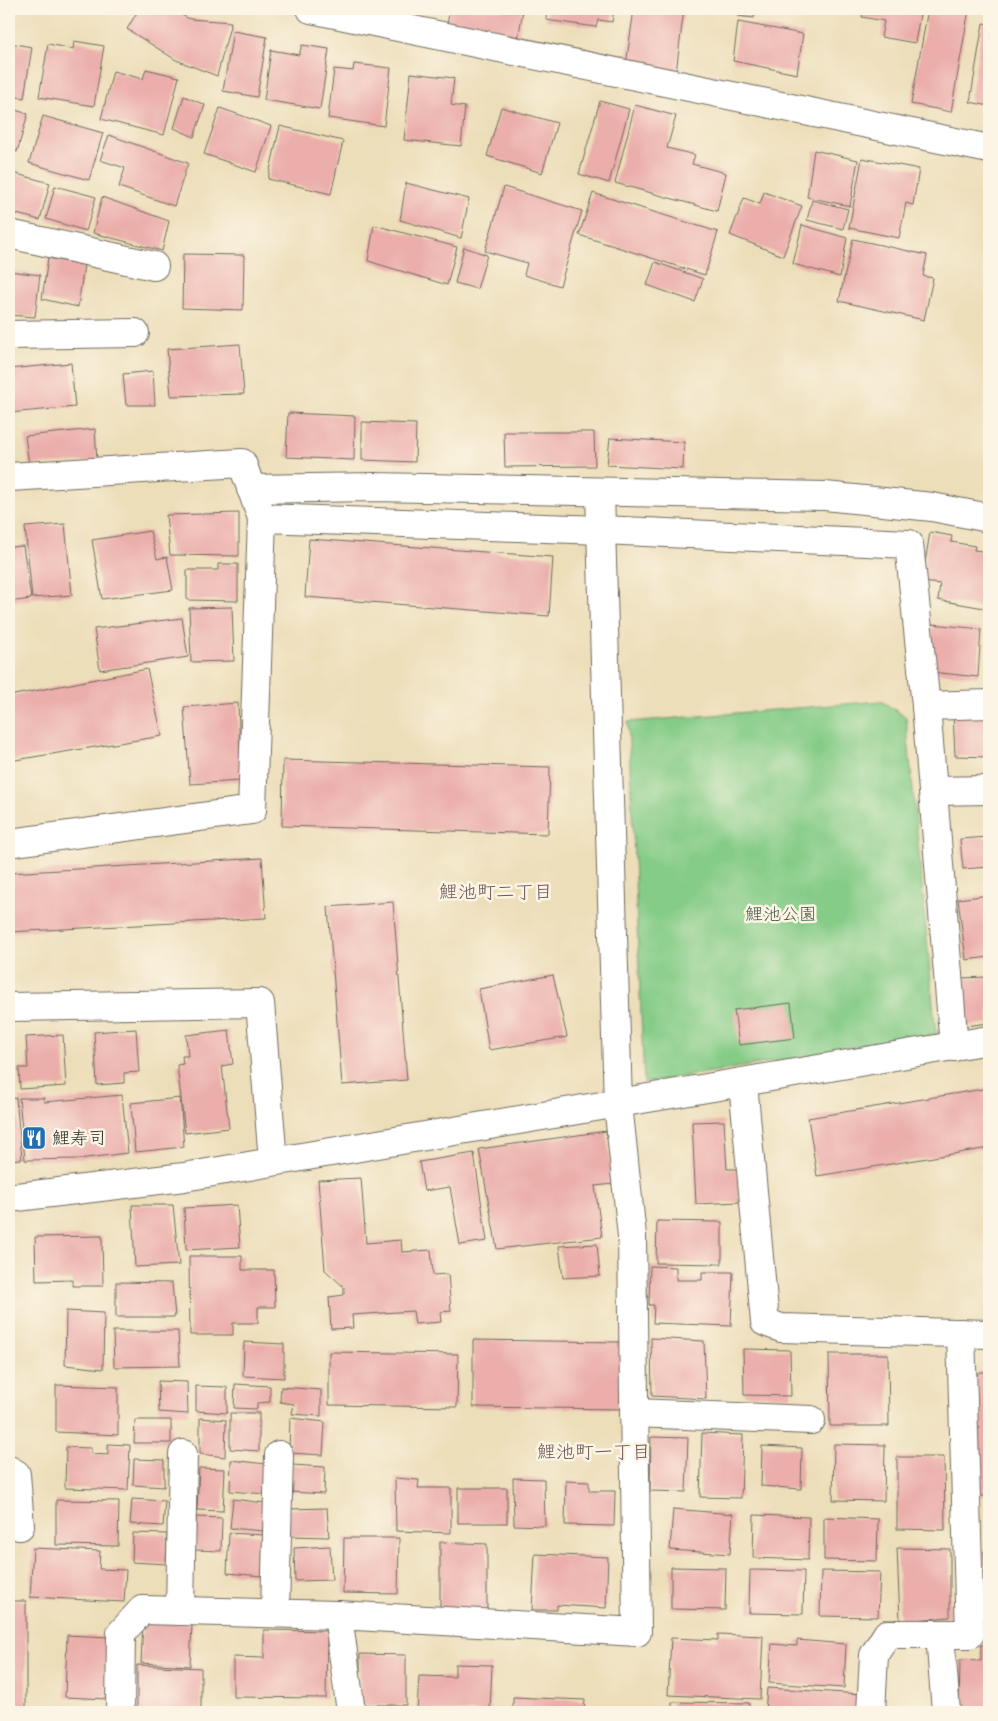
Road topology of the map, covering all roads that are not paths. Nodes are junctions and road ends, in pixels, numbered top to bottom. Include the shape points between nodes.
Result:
1 (311, 9) edge
2 (989, 149) edge
3 (9, 234) edge
4 (154, 266) dead end
5 (135, 334) dead end
6 (9, 335) edge
7 (9, 477) edge
8 (251, 489) junction
9 (600, 492) junction
10 (262, 518) junction
11 (989, 518) edge
12 (602, 530) junction
13 (989, 704) edge
14 (926, 706) junction
15 (989, 790) edge
16 (933, 792) junction
17 (9, 843) edge
18 (9, 1008) edge
19 (989, 1040) edge
20 (954, 1047) junction
21 (742, 1082) junction
22 (618, 1104) junction
23 (273, 1162) junction
24 (9, 1198) edge
25 (961, 1333) junction
26 (989, 1334) edge
27 (634, 1413) junction
28 (811, 1420) dead end
29 (183, 1454) dead end
30 (279, 1455) dead end
31 (9, 1470) edge
32 (20, 1526) dead end
33 (180, 1611) junction
34 (275, 1613) junction
35 (338, 1615) junction
36 (940, 1634) junction
37 (120, 1712) edge
38 (350, 1712) edge
39 (871, 1712) edge
40 (946, 1712) edge

1 - 2 street
3 - 4 street
5 - 6 street
7 - 8 street via 242,463
8 - 9 street via 373,487
8 - 10 street
9 - 11 street via 825,496
9 - 12 street
10 - 12 street
10 - 17 street via 252,810
12 - 14 street via 909,544
12 - 22 street
13 - 14 street
14 - 16 street
15 - 16 street
16 - 20 street
18 - 23 street via 260,1003
19 - 20 street
20 - 21 street
21 - 22 street
21 - 25 street via 765,1322 781,1328
22 - 23 street
22 - 27 street via 632,1236
23 - 24 street via 184,1177
25 - 26 street
25 - 36 street via 970,1634
27 - 28 street
27 - 35 street via 637,1632
29 - 33 street
30 - 34 street
31 - 32 street via 16,1474
33 - 34 street
33 - 37 street via 142,1610 121,1633
34 - 35 street
35 - 38 street
36 - 39 street via 887,1634 874,1655
36 - 40 street

